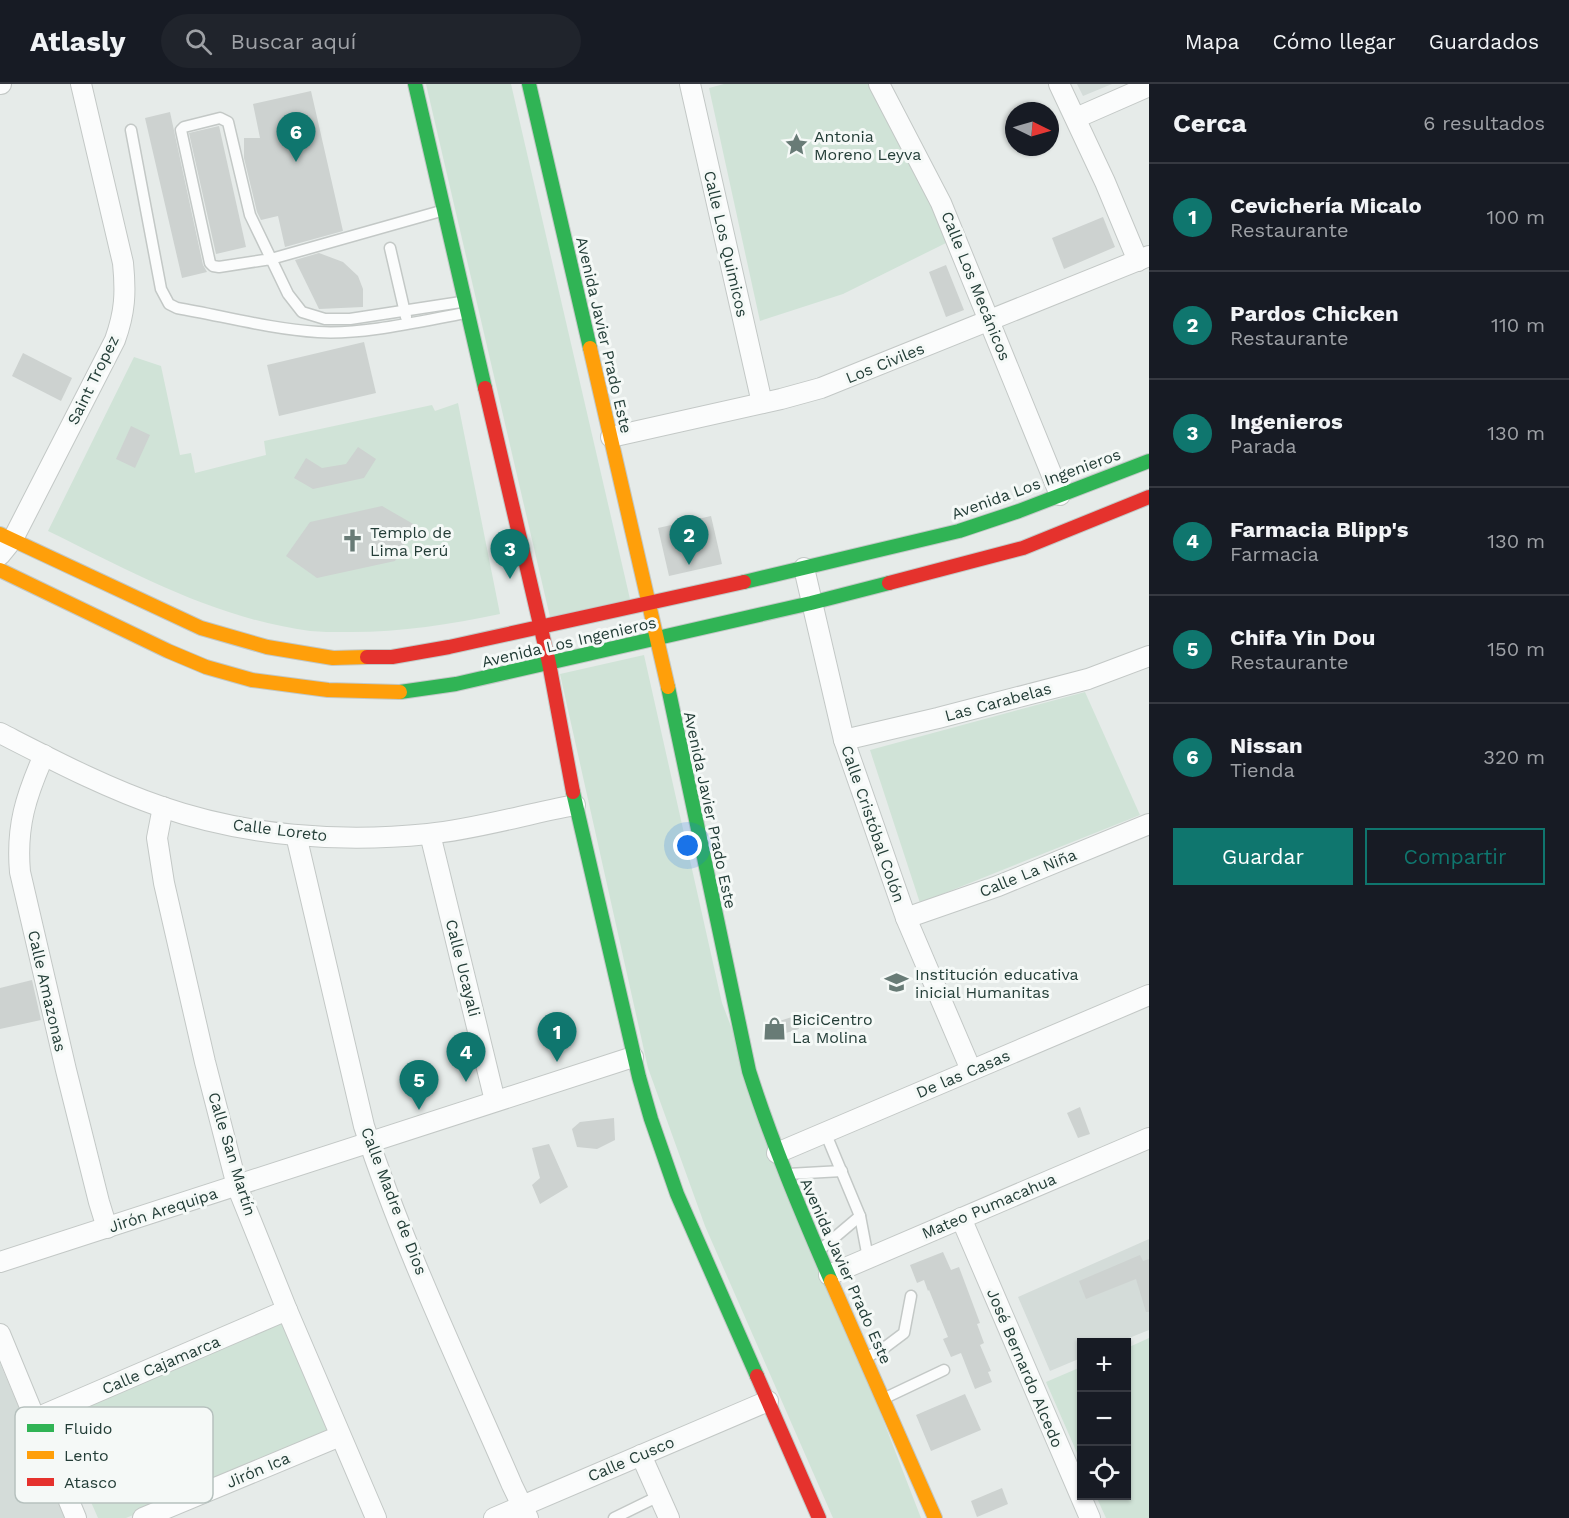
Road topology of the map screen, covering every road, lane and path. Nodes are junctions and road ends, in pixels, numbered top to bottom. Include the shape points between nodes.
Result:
1 (81, 84) edge
2 (415, 84) edge
3 (529, 84) edge
4 (690, 84) edge
5 (879, 84) edge
6 (1059, 84) edge
7 (1149, 86) edge
8 (1076, 118) junction
9 (131, 130) dead end
10 (444, 210) junction
11 (390, 248) dead end
12 (271, 259) junction
13 (1144, 259) edge
14 (467, 307) junction
15 (406, 317) junction
16 (990, 320) junction
17 (762, 403) junction
18 (611, 437) junction
19 (1149, 461) edge
20 (1060, 495) junction
21 (1149, 497) edge
22 (7, 536) edge
23 (0, 555) edge
24 (804, 568) junction
25 (0, 570) edge
26 (650, 603) junction
27 (812, 603) junction
28 (541, 628) junction
29 (657, 639) junction
30 (1149, 656) edge
31 (549, 663) junction
32 (0, 733) edge
33 (844, 740) junction
34 (44, 755) junction
35 (575, 805) junction
36 (163, 807) junction
37 (1149, 824) edge
38 (430, 834) junction
39 (296, 835) junction
40 (906, 918) junction
41 (1149, 995) edge
42 (633, 1056) junction
43 (971, 1070) junction
44 (495, 1101) junction
45 (825, 1132) junction
46 (1149, 1138) edge
47 (370, 1142) junction
48 (777, 1153) junction
49 (842, 1171) junction
50 (785, 1175) junction
51 (237, 1186) junction
52 (860, 1216) junction
53 (961, 1218) junction
54 (107, 1228) junction
55 (819, 1251) junction
56 (868, 1258) junction
57 (0, 1262) edge
58 (829, 1275) junction
59 (911, 1296) dead end
60 (287, 1310) junction
61 (0, 1334) edge
62 (866, 1358) junction
63 (944, 1370) dead end
64 (884, 1398) junction
65 (768, 1401) junction
66 (29, 1407) edge
67 (62, 1407) edge
68 (340, 1436) junction
69 (641, 1455) junction
70 (213, 1489) edge
71 (659, 1496) junction
72 (70, 1503) edge
73 (178, 1503) edge
74 (525, 1512) edge
75 (76, 1518) edge
76 (142, 1518) edge
77 (376, 1518) edge
78 (494, 1518) edge
79 (614, 1518) edge
80 (669, 1518) edge
81 (819, 1518) edge
82 (935, 1518) edge
83 (1090, 1518) edge

1 - 22 street, Saint Tropez via 123,263 123,316 115,340
2 - 10 main road
3 - 18 main road, Avenida Javier Prado Este
4 - 17 street, Calle Los Quimicos
5 - 16 street, Calle Los Mecánicos via 941,203
6 - 8 street
7 - 8 street
8 - 13 street
9 - 15 lane via 161,289 169,304 318,332 346,332
10 - 12 lane
10 - 14 main road
11 - 15 lane
12 - 12 lane via 250,215 228,122 220,118 184,127 181,135 210,262 219,267
12 - 15 lane via 302,312 325,319
13 - 16 street, Los Civiles
14 - 15 lane
14 - 28 main road
16 - 17 street, Los Civiles via 821,388
16 - 20 street, Calle Los Mecánicos
17 - 18 street, Los Civiles
18 - 26 main road, Avenida Javier Prado Este
19 - 20 main road, Avenida Los Ingenieros
20 - 24 main road, Avenida Los Ingenieros via 979,525
21 - 27 main road, Avenida Los Ingenieros via 1023,548
22 - 23 street, Saint Tropez
22 - 28 main road, Avenida Los Ingenieros via 201,628 267,647 333,658 392,657
24 - 26 main road, Avenida Los Ingenieros
24 - 27 street, Calle Cristóbal Colón
25 - 31 main road, Avenida Los Ingenieros via 168,651 252,680 392,693 456,684
26 - 28 main road, Avenida Los Ingenieros
26 - 29 main road, Avenida Javier Prado Este
27 - 29 main road, Avenida Los Ingenieros
27 - 33 street, Calle Cristóbal Colón
28 - 31 main road
29 - 31 main road, Avenida Los Ingenieros
29 - 48 main road, Avenida Javier Prado Este via 742,1046
30 - 33 street, Las Carabelas via 1088,679
31 - 35 main road
32 - 34 street, Calle Loreto
33 - 40 street, Calle Cristóbal Colón
34 - 36 street, Calle Loreto
34 - 54 street, Calle Amazonas via 23,808 20,872
35 - 38 street, Calle Loreto
35 - 42 main road
36 - 39 street, Calle Loreto via 219,822
36 - 51 street, Calle San Martín via 158,824 158,852
37 - 40 street, Calle La Niña via 998,886
38 - 39 street, Calle Loreto via 367,838
38 - 44 street, Calle Ucayali
39 - 47 street, Calle Madre de Dios
40 - 43 street, Calle Cristóbal Colón
41 - 43 street, De las Casas
42 - 44 street, Jirón Arequipa
42 - 65 main road via 677,1194
43 - 45 street, De las Casas
44 - 47 street, Jirón Arequipa
45 - 48 street, De las Casas
45 - 49 lane
46 - 53 street, Mateo Pumacahua
47 - 51 street, Jirón Arequipa
47 - 74 street, Calle Madre de Dios via 412,1253
48 - 50 main road, Avenida Javier Prado Este
49 - 50 lane
49 - 52 lane
50 - 55 main road, Avenida Javier Prado Este
51 - 54 street, Jirón Arequipa
51 - 60 street, Calle San Martín
52 - 55 lane
52 - 56 lane
53 - 56 street, Mateo Pumacahua
53 - 83 street, José Bernardo Alcedo
54 - 57 street, Jirón Arequipa
55 - 58 main road, Avenida Javier Prado Este
56 - 58 street, Mateo Pumacahua
58 - 62 main road, Avenida Javier Prado Este
59 - 62 lane via 904,1333
60 - 67 street, Calle Cajamarca
60 - 68 street, Calle San Martín
61 - 66 street
62 - 64 main road, Avenida Javier Prado Este
63 - 64 lane
64 - 82 main road, Avenida Javier Prado Este
65 - 69 street, Calle Cusco
65 - 81 main road
68 - 70 street, Jirón Ica
68 - 77 street, Calle San Martín
69 - 71 street
69 - 74 street, Calle Cusco
71 - 79 lane
71 - 80 street
72 - 75 street
73 - 76 street, Jirón Ica
74 - 78 street, Calle Cusco

